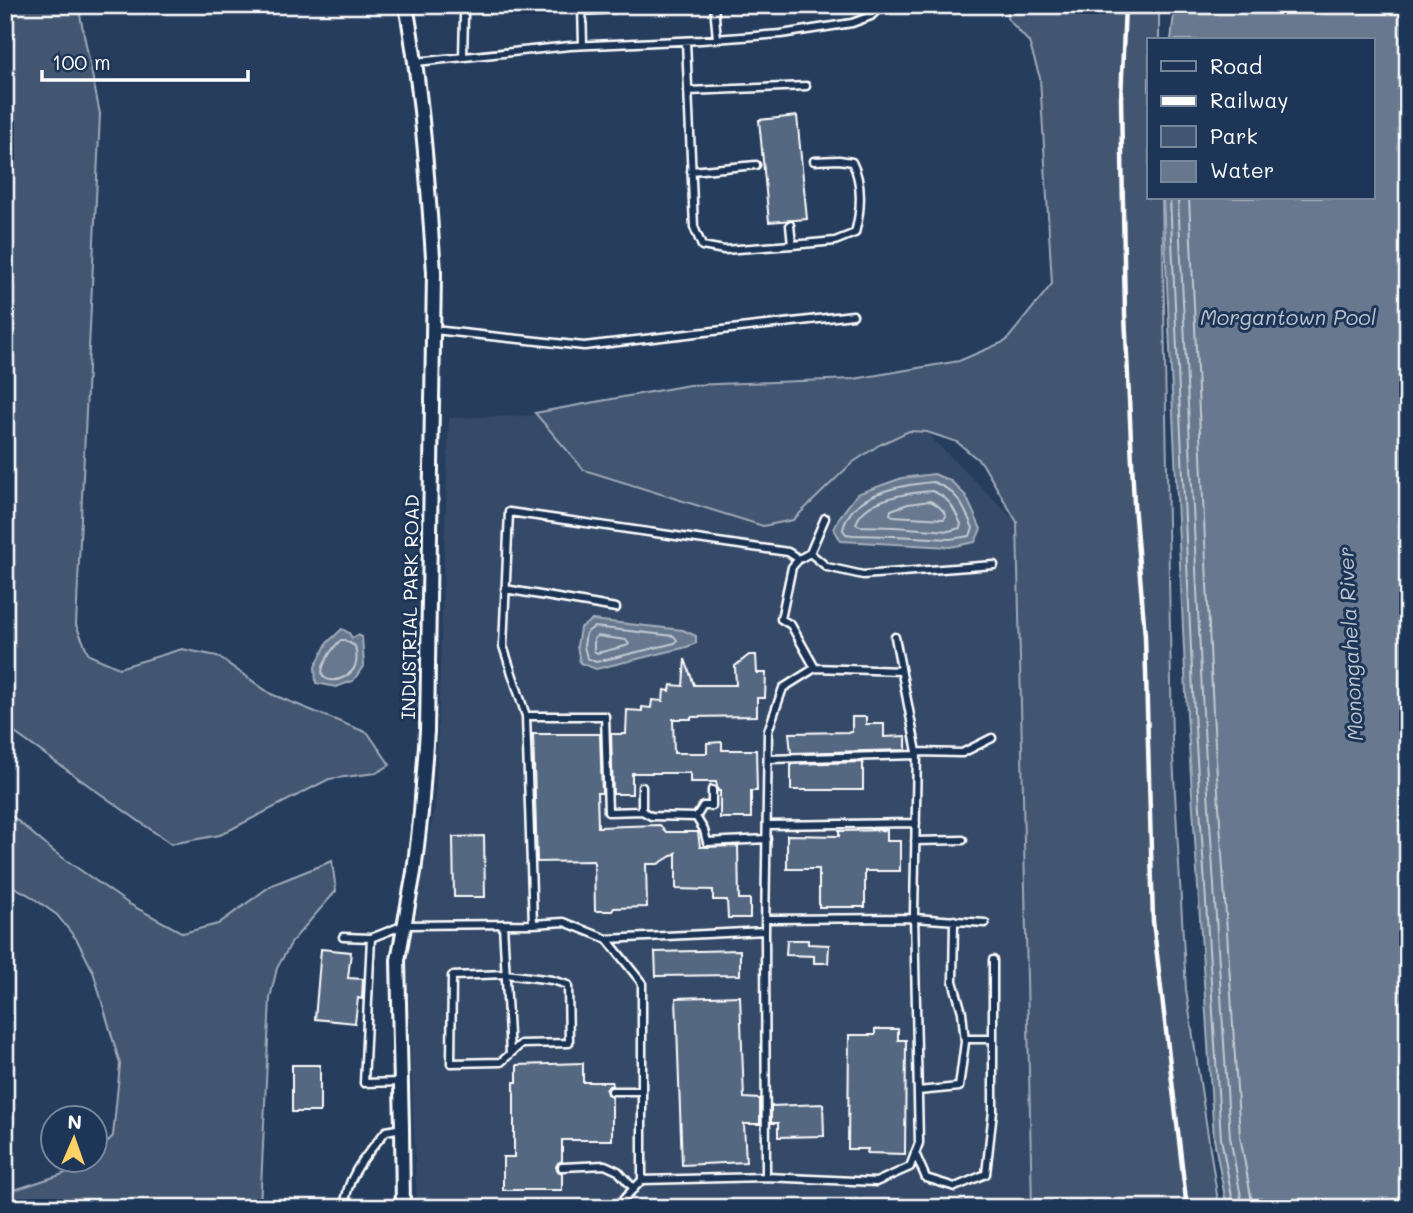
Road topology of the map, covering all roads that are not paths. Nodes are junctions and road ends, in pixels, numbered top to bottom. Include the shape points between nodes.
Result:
1 (406, 5) edge
2 (466, 5) edge
3 (614, 5) edge
4 (714, 5) edge
5 (882, 5) edge
6 (582, 8) edge
7 (717, 39) junction
8 (686, 41) junction
9 (583, 45) junction
10 (463, 57) junction
11 (416, 62) junction
12 (806, 86) dead end
13 (688, 91) junction
14 (814, 161) dead end
15 (756, 165) dead end
16 (691, 171) junction
17 (790, 225) dead end
18 (792, 245) junction
19 (853, 315) dead end
20 (434, 330) junction
21 (825, 518) dead end
22 (810, 553) junction
23 (799, 559) junction
24 (994, 565) dead end
25 (505, 589) junction
26 (617, 608) dead end
27 (895, 637) dead end
28 (815, 668) junction
29 (901, 671) junction
30 (526, 716) junction
31 (992, 738) dead end
32 (917, 754) junction
33 (768, 759) junction
34 (642, 787) dead end
35 (712, 790) dead end
36 (642, 811) junction
37 (696, 817) junction
38 (916, 823) junction
39 (767, 825) junction
40 (766, 839) junction
41 (963, 840) dead end
42 (915, 841) junction
43 (914, 918) junction
44 (765, 919) junction
45 (954, 920) junction
46 (985, 923) dead end
47 (503, 924) junction
48 (533, 924) junction
49 (404, 925) junction
50 (765, 931) junction
51 (343, 937) dead end
52 (371, 937) junction
53 (607, 939) junction
54 (993, 960) dead end
55 (506, 974) junction
56 (993, 1038) junction
57 (965, 1039) junction
58 (510, 1054) junction
59 (401, 1082) junction
60 (612, 1091) dead end
61 (642, 1091) junction
62 (918, 1091) junction
63 (402, 1128) junction
64 (915, 1153) junction
65 (562, 1167) dead end
66 (765, 1177) junction
67 (642, 1181) junction
68 (634, 1189) junction
69 (345, 1208) edge
70 (402, 1208) edge
71 (618, 1208) edge

1 - 11 street, INDUSTRIAL PARK ROAD
2 - 10 lane
3 - 6 lane via 614,9
4 - 7 lane
5 - 7 lane via 871,16 852,23
6 - 9 lane
7 - 8 lane
8 - 9 lane
8 - 13 lane
9 - 10 lane
10 - 11 lane
11 - 20 street, INDUSTRIAL PARK ROAD via 431,222
12 - 13 lane
13 - 16 lane
14 - 18 lane via 852,162 858,172 860,214 855,233 835,241
15 - 16 lane
16 - 18 lane via 694,227 702,246 724,250
17 - 18 lane
19 - 20 lane via 584,346
20 - 49 street, INDUSTRIAL PARK ROAD via 427,731 414,872
21 - 22 lane
22 - 23 lane
22 - 24 lane via 827,567 863,575
23 - 25 lane via 788,552 509,512
23 - 28 lane via 792,567 781,619 792,625
25 - 26 lane
25 - 30 lane via 503,646
27 - 29 lane
28 - 29 lane
28 - 33 lane via 783,688 768,731
29 - 32 lane
30 - 36 lane via 605,716 608,812
30 - 48 lane
31 - 32 lane via 962,752
32 - 33 lane
32 - 38 lane
33 - 39 lane
34 - 36 lane
35 - 37 lane via 712,806 703,806
36 - 37 lane via 651,816
37 - 40 lane via 706,842
38 - 39 lane
38 - 42 lane
39 - 40 lane
40 - 44 lane
41 - 42 lane
42 - 43 lane
43 - 44 lane
43 - 45 lane
43 - 62 lane
44 - 50 lane
45 - 46 lane
45 - 57 lane via 953,981
47 - 48 lane
47 - 49 lane
47 - 55 lane
48 - 53 lane via 564,922
49 - 52 lane
49 - 59 street, INDUSTRIAL PARK ROAD via 398,960
50 - 53 lane
50 - 66 lane
51 - 52 lane
52 - 59 lane via 365,1083
53 - 61 lane via 642,983
54 - 56 lane
55 - 58 lane
55 - 58 lane via 568,985 569,1043 521,1044
55 - 58 lane via 452,976 451,1063 501,1062
56 - 57 lane
56 - 64 lane via 993,1111 986,1174 955,1187 926,1178
57 - 62 lane via 959,1087
59 - 63 street, INDUSTRIAL PARK ROAD
60 - 61 lane
61 - 67 lane
62 - 64 lane via 919,1143
63 - 69 lane via 386,1131 362,1160 351,1180
63 - 70 street, INDUSTRIAL PARK ROAD
64 - 66 lane via 910,1167 876,1182
65 - 68 lane via 605,1166 618,1171
66 - 67 lane
67 - 68 lane
68 - 71 lane

